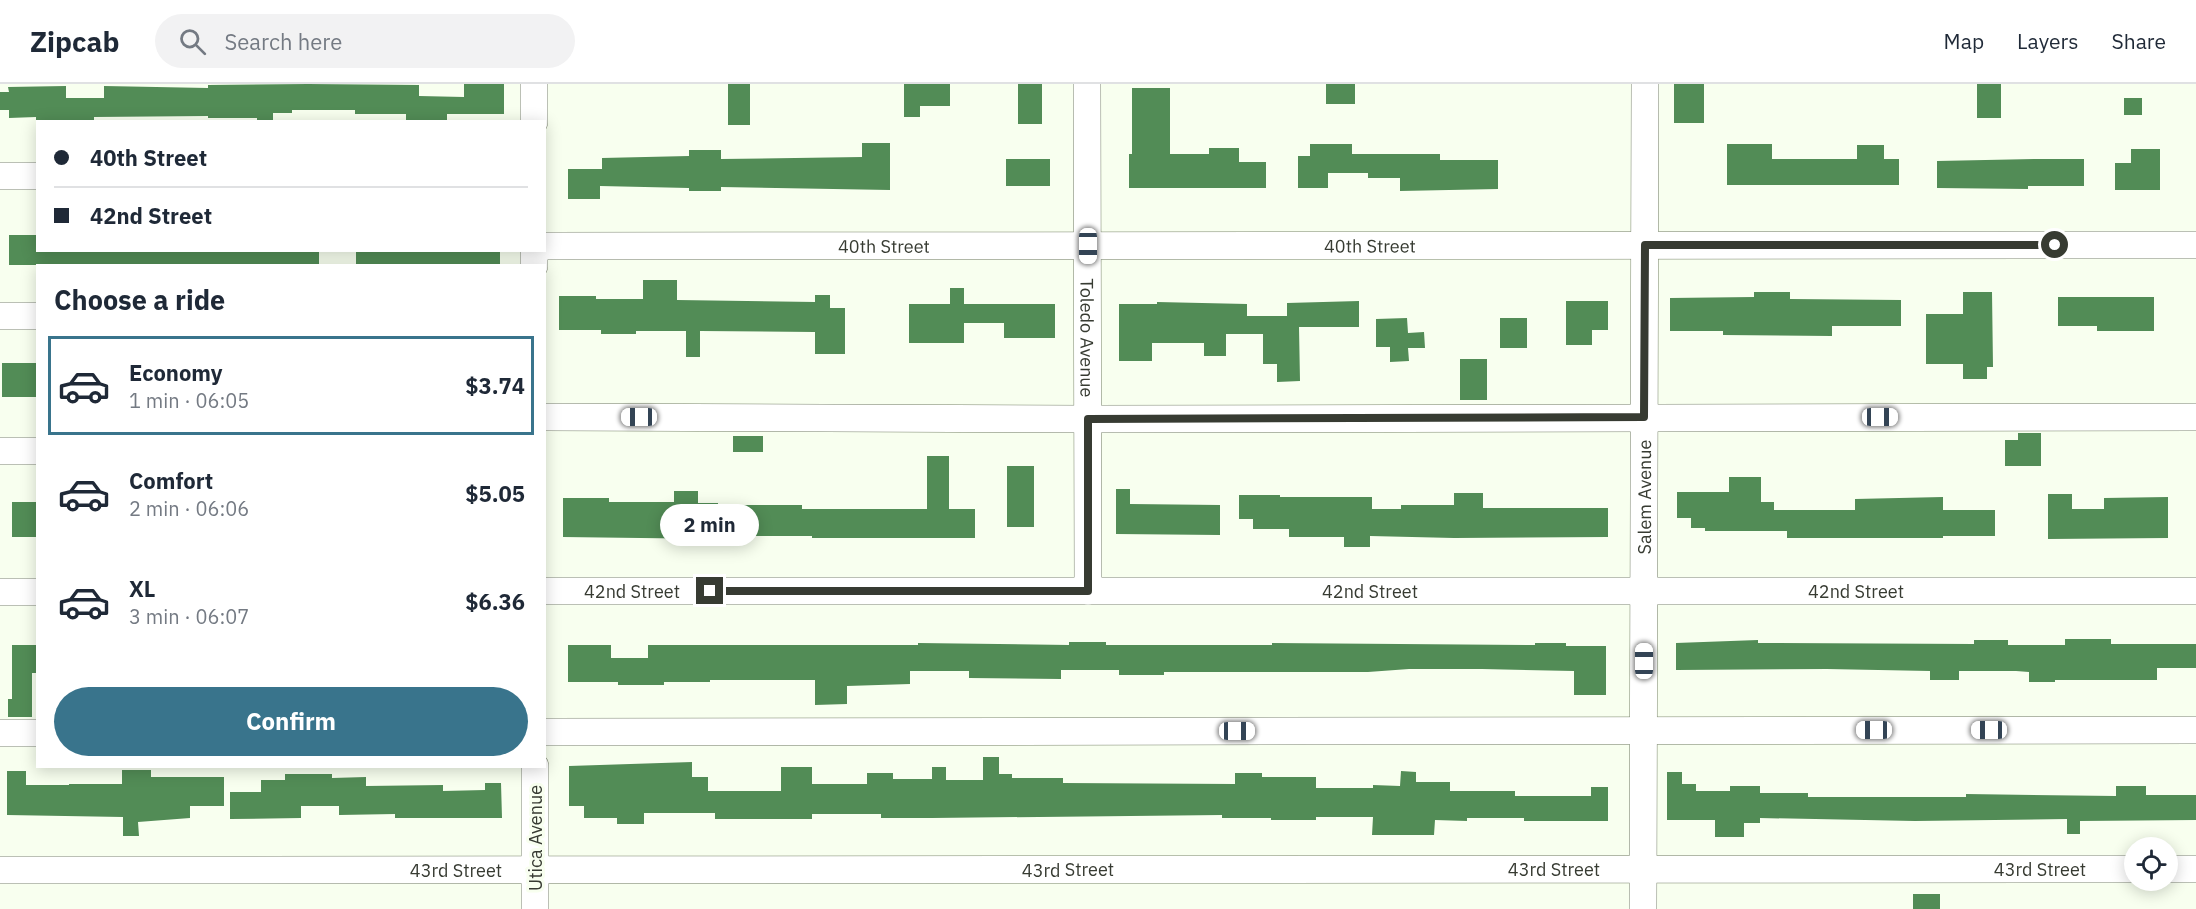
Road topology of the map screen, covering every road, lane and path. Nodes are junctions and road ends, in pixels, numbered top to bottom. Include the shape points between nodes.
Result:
1 (534, 84) edge
2 (1087, 84) edge
3 (1645, 84) edge
4 (534, 120) edge
5 (0, 176) edge
6 (36, 176) edge
7 (1645, 245) junction
8 (2196, 245) edge
9 (546, 246) edge
10 (1088, 246) junction
11 (0, 316) edge
12 (36, 316) edge
13 (546, 417) edge
14 (1644, 417) junction
15 (2196, 417) edge
16 (1088, 419) junction
17 (0, 452) edge
18 (36, 452) edge
19 (546, 591) edge
20 (1088, 591) junction
21 (1644, 591) junction
22 (2196, 591) edge
23 (0, 592) edge
24 (36, 592) edge
25 (1644, 730) junction
26 (2196, 730) edge
27 (546, 732) edge
28 (0, 733) edge
29 (36, 733) edge
30 (535, 768) edge
31 (1643, 869) junction
32 (2124, 869) edge
33 (2178, 869) edge
34 (2196, 869) edge
35 (0, 870) edge
36 (535, 870) junction
37 (535, 909) edge
38 (1643, 909) edge

1 - 4 street
2 - 10 street, Toledo Avenue
3 - 7 street, Salem Avenue
5 - 6 street
7 - 8 street, 40th Street
7 - 10 street, 40th Street
7 - 14 street, Salem Avenue
9 - 10 street, 40th Street
10 - 16 street, Toledo Avenue
11 - 12 street
13 - 16 street
14 - 15 street
14 - 16 street
14 - 21 street, Salem Avenue
16 - 20 street, Toledo Avenue
17 - 18 street
19 - 20 street, 42nd Street
20 - 21 street, 42nd Street
21 - 22 street, 42nd Street
21 - 25 street, Salem Avenue
23 - 24 street
25 - 26 street
25 - 27 street
25 - 31 street, Salem Avenue
28 - 29 street
30 - 36 street, Utica Avenue
31 - 32 street, 43rd Street
31 - 36 street, 43rd Street
31 - 38 street, Salem Avenue
33 - 34 street
35 - 36 street, 43rd Street
36 - 37 street, Utica Avenue

